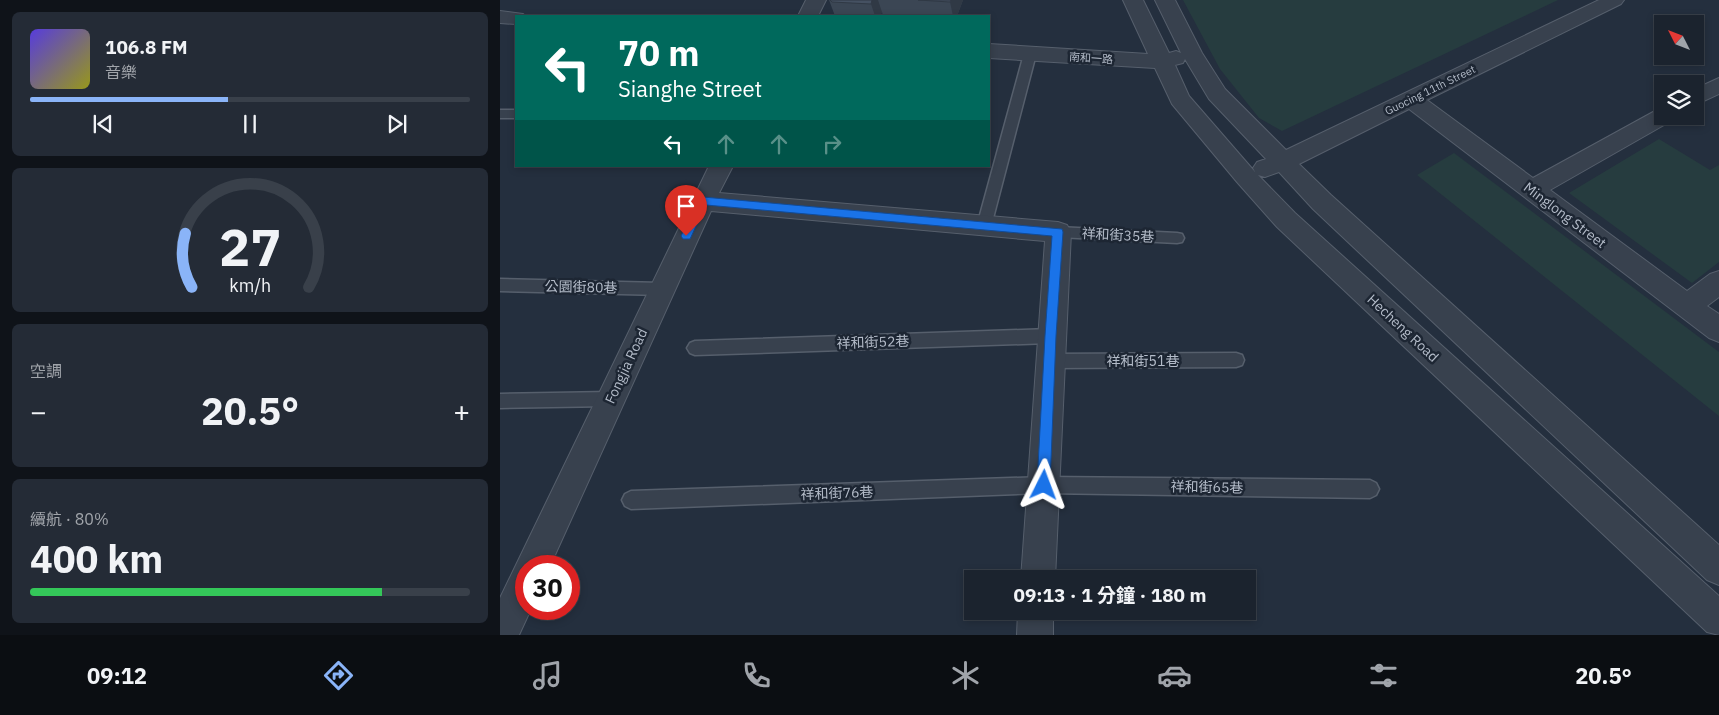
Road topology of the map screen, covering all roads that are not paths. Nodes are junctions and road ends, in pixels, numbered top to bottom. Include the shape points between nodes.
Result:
1 (505, 0) edge
2 (816, 0) edge
3 (1133, 0) edge
4 (1165, 0) edge
5 (1614, 0) edge
6 (500, 7) edge
7 (808, 15) edge
8 (500, 17) edge
9 (515, 18) edge
10 (990, 51) edge
11 (1192, 53) junction
12 (1030, 54) junction
13 (1163, 62) junction
14 (1719, 85) edge
15 (1704, 93) edge
16 (1411, 99) junction
17 (500, 114) edge
18 (515, 114) edge
19 (1654, 121) edge
20 (1282, 162) junction
21 (720, 167) edge
22 (1245, 176) junction
23 (1532, 190) junction
24 (703, 201) junction
25 (984, 226) junction
26 (1058, 232) junction
27 (1177, 238) dead end
28 (1719, 282) edge
29 (500, 285) edge
30 (662, 289) junction
31 (1687, 306) junction
32 (1719, 330) edge
33 (695, 348) dead end
34 (1050, 349) junction
35 (1236, 360) dead end
36 (610, 399) junction
37 (500, 401) edge
38 (1044, 485) junction
39 (1370, 489) dead end
40 (631, 500) dead end
41 (538, 555) edge
42 (1719, 568) edge
43 (1039, 570) edge
44 (515, 604) edge
45 (1036, 620) edge
46 (1719, 620) edge
47 (501, 635) edge
48 (1035, 635) edge

1 - 6 street
2 - 7 street
3 - 13 street, Hecheng Road
4 - 11 street
5 - 16 street, Guocing 11th Street
8 - 9 street
10 - 12 street, 南和一路
11 - 13 street, 南和一路
11 - 20 street via 1218,94
12 - 13 street, 南和一路
12 - 25 lane
13 - 22 street, Hecheng Road via 1180,99
14 - 15 street
16 - 20 street, Guocing 11th Street
16 - 23 street, Minglong Street
17 - 18 lane
19 - 23 street
20 - 22 street, Guocing 11th Street
20 - 42 street
21 - 24 street, Fongjia Road
22 - 46 street, Hecheng Road via 1286,220
23 - 31 street, Minglong Street
24 - 25 street
24 - 30 street, Fongjia Road
25 - 26 street
26 - 27 lane, 祥和街35巷
26 - 34 street
28 - 31 street
29 - 30 lane, 公園街80巷
30 - 36 street, Fongjia Road
31 - 32 street, Minglong Street
33 - 34 lane, 祥和街52巷
34 - 35 lane, 祥和街51巷
34 - 38 street
36 - 37 lane
36 - 41 street, Fongjia Road
38 - 39 lane, 祥和街65巷
38 - 40 lane, 祥和街76巷
38 - 43 street
44 - 47 street
45 - 48 street

